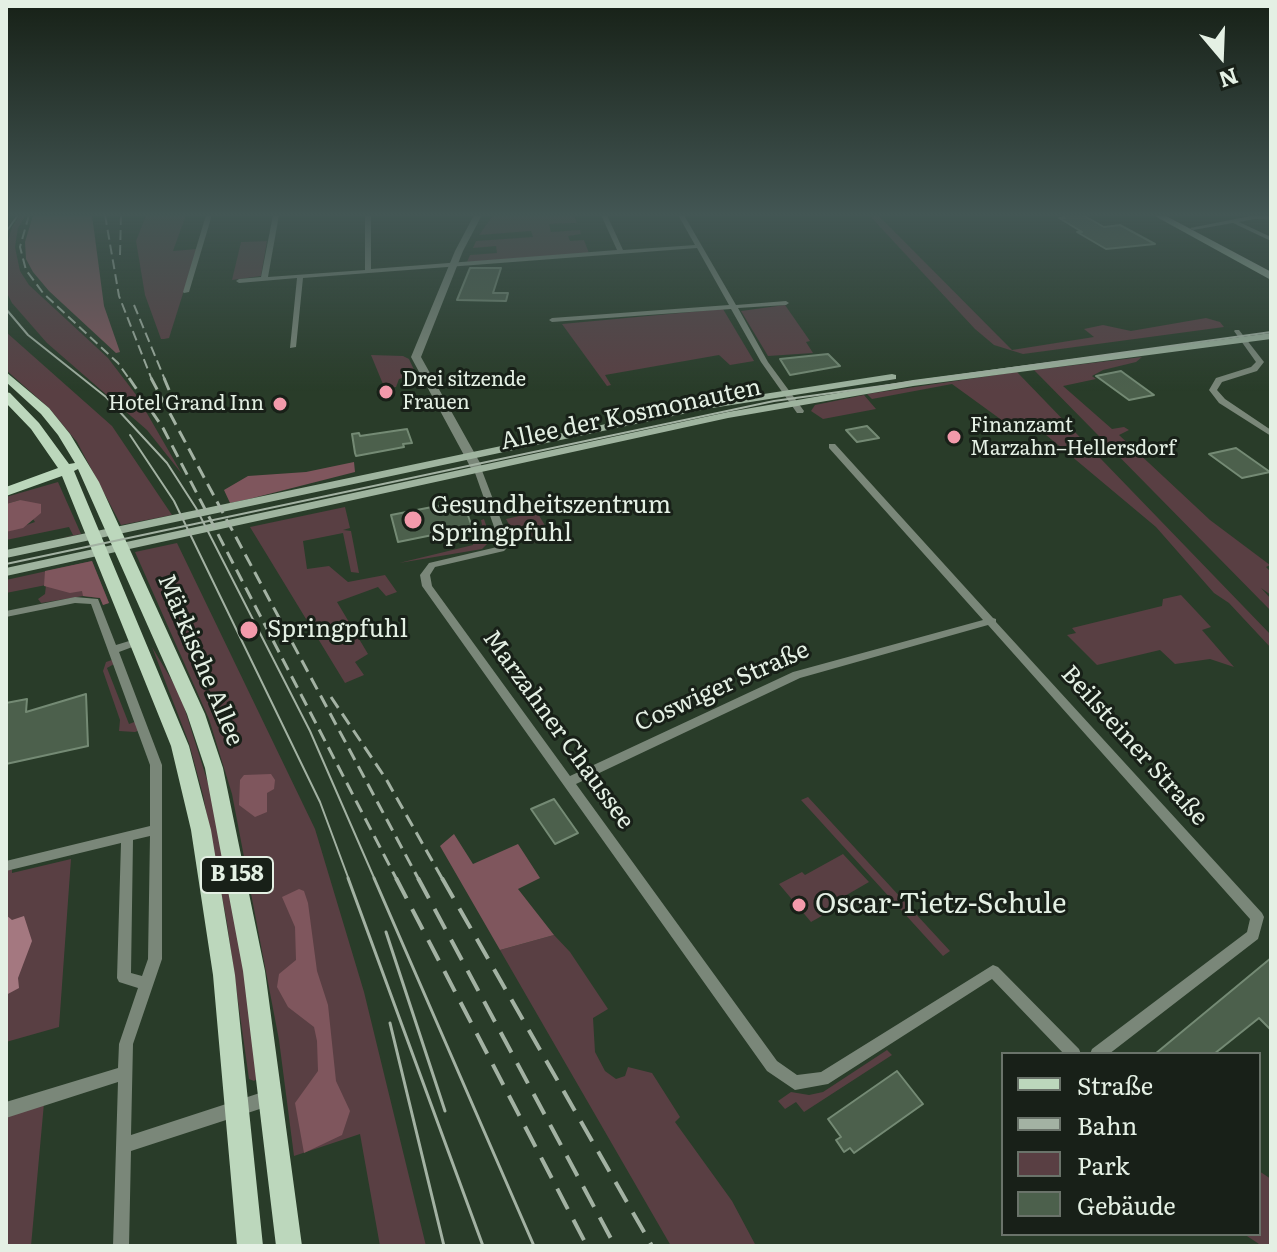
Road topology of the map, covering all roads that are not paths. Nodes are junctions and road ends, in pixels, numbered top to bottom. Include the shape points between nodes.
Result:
1 (192, 273) edge
2 (265, 273) edge
3 (340, 273) edge
4 (451, 273) edge
5 (715, 273) edge
6 (300, 277) junction
7 (264, 279) junction
8 (239, 281) dead end
9 (186, 292) dead end
10 (786, 303) dead end
11 (734, 306) junction
12 (552, 320) dead end
13 (1271, 326) edge
14 (1241, 335) junction
15 (1271, 336) edge
16 (292, 347) dead end
17 (1007, 366) junction
18 (6, 376) edge
19 (784, 392) junction
20 (6, 396) edge
21 (797, 407) junction
22 (1271, 434) edge
23 (832, 446) dead end
24 (469, 456) junction
25 (81, 463) junction
26 (65, 468) junction
27 (478, 470) junction
28 (6, 485) edge
29 (6, 492) edge
30 (6, 554) edge
31 (6, 572) edge
32 (6, 614) edge
33 (992, 621) junction
34 (139, 641) junction
35 (113, 650) junction
36 (181, 682) junction
37 (568, 782) junction
38 (156, 829) junction
39 (127, 836) junction
40 (6, 866) edge
41 (146, 983) junction
42 (1072, 1052) edge
43 (1100, 1052) edge
44 (124, 1073) junction
45 (271, 1098) junction
46 (239, 1108) junction
47 (6, 1110) edge
48 (123, 1146) junction
49 (121, 1246) edge
50 (250, 1246) edge
51 (289, 1246) edge

1 - 9 street
2 - 7 street
3 - 6 street
4 - 24 street, Marzahner Chaussee via 416,357
5 - 11 street
6 - 7 street
6 - 16 street
7 - 8 street
10 - 11 street
11 - 12 street
11 - 19 street
13 - 14 main road, Allee der Kosmonauten
14 - 15 main road, Allee der Kosmonauten
14 - 17 main road, Allee der Kosmonauten
14 - 22 street via 1259,358 1259,366 1219,380 1213,390
17 - 19 main road, Allee der Kosmonauten
17 - 21 main road, Allee der Kosmonauten
18 - 25 main road, Märkische Allee / B 158 via 45,411
19 - 21 street
19 - 24 main road, Allee der Kosmonauten
20 - 26 main road, Märkische Allee / B 158
21 - 27 main road, Allee der Kosmonauten
23 - 33 street, Beilsteiner Straße
24 - 27 street, Marzahner Chaussee
24 - 30 main road, Allee der Kosmonauten
25 - 26 main road
25 - 36 main road, Märkische Allee / B 158
26 - 28 main road
26 - 29 main road
26 - 34 main road, Märkische Allee / B 158
27 - 31 main road, Allee der Kosmonauten
27 - 37 street, Marzahner Chaussee via 504,541 501,549 436,563 426,571 425,582
32 - 35 street via 95,601
33 - 37 street, Coswiger Straße via 797,675
33 - 43 street, Beilsteiner Straße via 1257,917 1253,935
34 - 35 street
34 - 36 main road via 155,642 168,672
34 - 46 main road, Märkische Allee / B 158 via 180,746 201,830
35 - 38 street via 156,765
36 - 45 main road, Märkische Allee / B 158 via 214,768 227,822
37 - 42 street, Marzahner Chaussee via 772,1066 795,1083 823,1079 993,971
38 - 39 street
38 - 41 street via 155,959
39 - 40 street
39 - 41 street via 124,978
41 - 44 street via 128,1035
44 - 47 street
44 - 48 street
45 - 46 street
45 - 51 main road, Märkische Allee / B 158
46 - 48 street
46 - 50 main road, Märkische Allee / B 158
48 - 49 street

